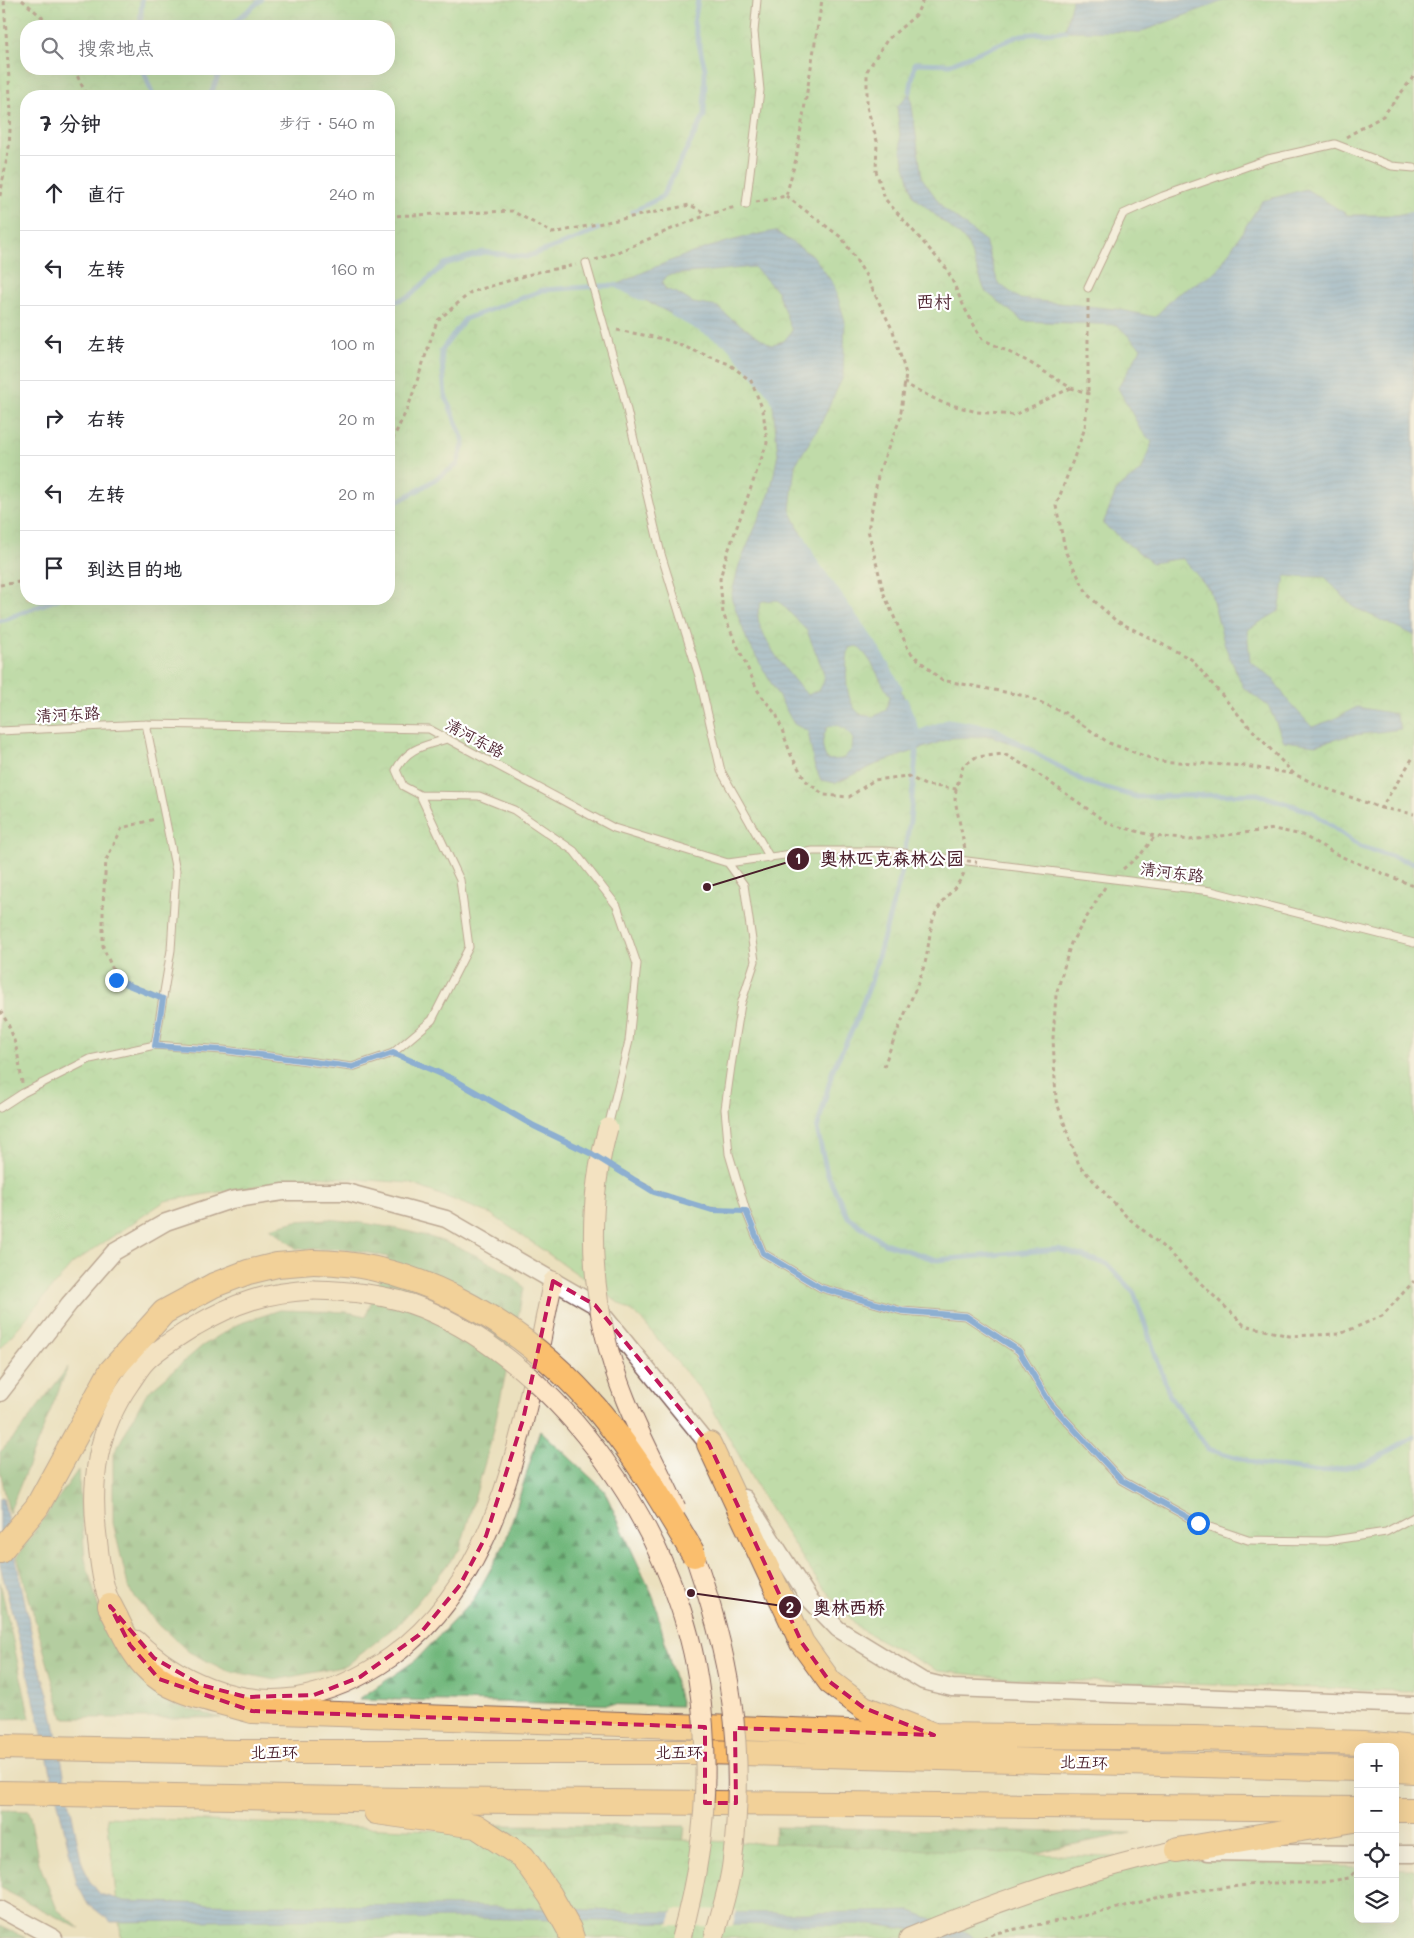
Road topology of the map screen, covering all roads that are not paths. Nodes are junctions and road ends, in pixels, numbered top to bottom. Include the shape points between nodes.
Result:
1 (757, 0) edge
2 (1414, 168) edge
3 (746, 205) dead end
4 (586, 263) road end
5 (1088, 288) road end
6 (146, 724) junction
7 (0, 731) edge
8 (447, 739) junction
9 (420, 795) junction
10 (770, 858) junction
11 (728, 863) junction
12 (1414, 943) edge
13 (155, 1046) junction
14 (0, 1108) edge
15 (608, 1128) joint
16 (553, 1281) junction
17 (0, 1393) edge
18 (709, 1444) junction
19 (1414, 1517) edge
20 (6, 1544) edge
21 (694, 1555) junction
22 (110, 1606) junction
23 (1414, 1705) edge
24 (934, 1735) junction
25 (0, 1747) edge
26 (1414, 1748) edge
27 (1354, 1769) edge
28 (1399, 1770) edge
29 (1414, 1770) edge
30 (5, 1793) edge
31 (267, 1797) junction
32 (1354, 1809) edge
33 (1354, 1820) edge
34 (1178, 1850) junction
35 (1354, 1854) edge
36 (1399, 1854) edge
37 (1414, 1854) edge
38 (0, 1909) edge
39 (54, 1938) edge
40 (572, 1938) edge
41 (681, 1938) edge
42 (714, 1938) edge
43 (909, 1938) edge

1 - 3 lane via 754,32 760,90
2 - 5 lane via 1392,166 1335,144 1268,159 1163,196 1123,214
4 - 10 lane via 622,389 661,554 699,676 721,771
6 - 7 lane, 清河东路
6 - 8 lane, 清河东路 via 429,729
6 - 13 lane via 176,871 171,950
8 - 9 lane via 411,751 396,770 403,786
8 - 11 lane, 清河东路 via 614,828
9 - 13 lane via 460,880 469,947 432,1020 393,1053 352,1067 223,1050
9 - 15 lane via 480,796 514,810 574,851 617,906 637,964 629,1041
10 - 11 lane, 清河东路
10 - 12 lane, 清河东路 via 813,851 886,851 1211,890
11 - 19 lane via 744,885 755,961 741,1004 725,1109 729,1154 763,1253 821,1288 902,1311 966,1316 1019,1351 1050,1403 1121,1480 1198,1523 1248,1540 1327,1541 1386,1532
13 - 14 lane via 90,1059 23,1092
15 - 21 main road, bridge via 597,1175 593,1223 595,1271 605,1334 626,1402 667,1488
16 - 17 street via 446,1220 346,1192 284,1192 231,1200 166,1222 114,1252
16 - 18 street via 595,1305
16 - 22 main road via 523,1420 486,1536 460,1585 419,1635 396,1654 360,1678 314,1695 280,1699 246,1697 201,1684 154,1658 134,1639
18 - 23 street via 810,1600 838,1628 922,1681 952,1688
18 - 24 highway via 802,1644 830,1682 864,1708
20 - 21 highway, bridge via 37,1507 111,1371 164,1312 214,1285 248,1272 312,1262 358,1266 406,1278 459,1301 518,1337 568,1378 600,1412 658,1495
21 - 42 main road, bridge via 724,1655 738,1761 732,1866
22 - 24 highway via 130,1645 159,1679 174,1688 252,1711
22 - 41 main road, bridge via 95,1522 94,1484 100,1442 114,1405 145,1361 182,1334 216,1314 255,1298 312,1290 375,1294 421,1308 483,1342 510,1361 586,1436 619,1480 667,1573 685,1624 698,1678 705,1733 704,1827 692,1900
24 - 26 highway via 1195,1738 1364,1743
25 - 27 highway, 北五环 via 235,1752 705,1752
28 - 29 highway
30 - 31 highway
31 - 32 highway
31 - 40 highway via 476,1826 522,1857 545,1889
33 - 34 highway
34 - 35 street
34 - 43 main road via 1120,1862 1068,1878
36 - 37 street
38 - 39 street

